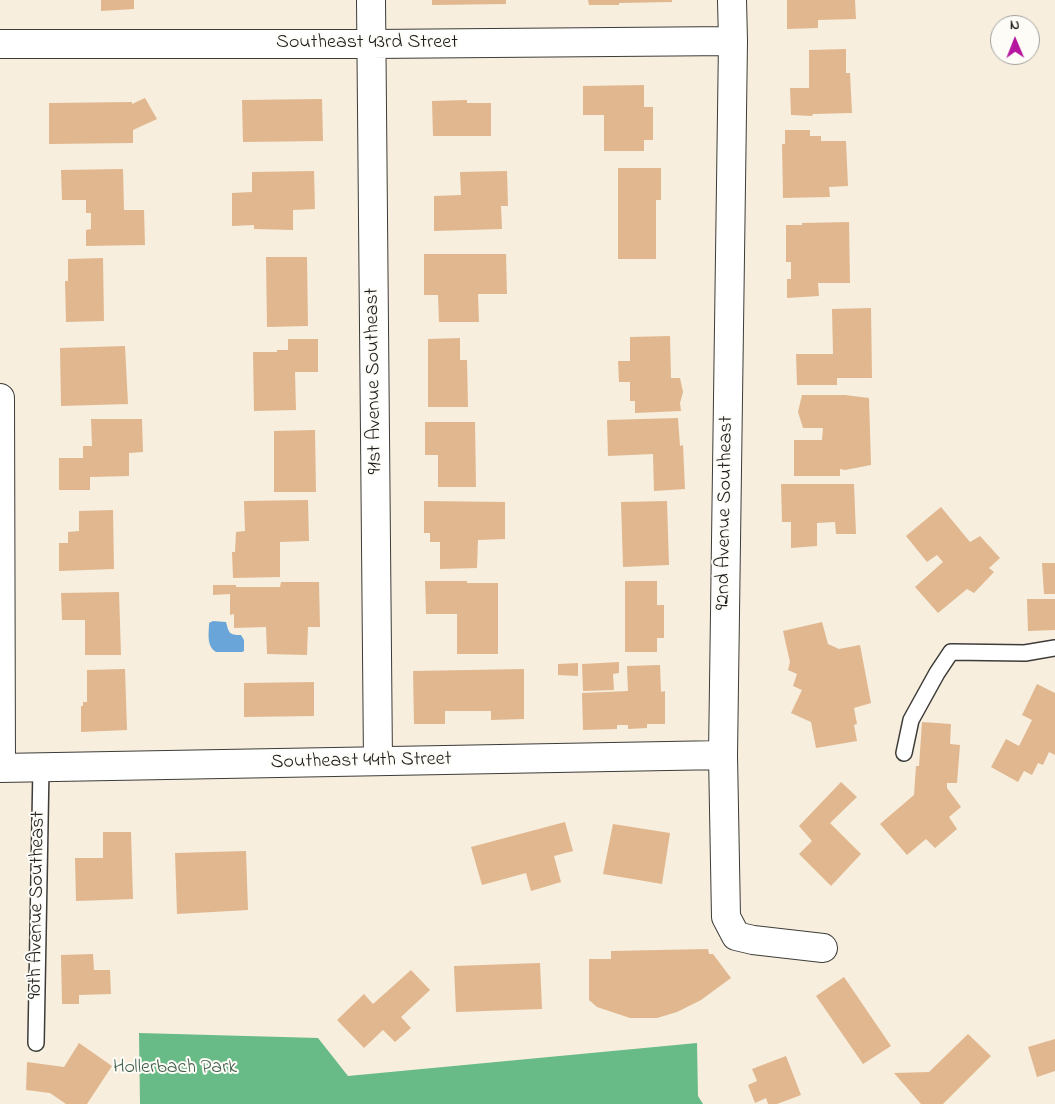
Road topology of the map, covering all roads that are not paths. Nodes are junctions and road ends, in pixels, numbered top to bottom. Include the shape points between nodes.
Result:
1 (371, 0) edge
2 (732, 0) edge
3 (733, 41) junction
4 (0, 44) edge
5 (372, 44) junction
6 (0, 398) edge
7 (1055, 648) edge
8 (904, 753) dead end
9 (723, 755) junction
10 (378, 761) junction
11 (41, 767) junction
12 (1, 768) edge
13 (823, 948) dead end
14 (36, 1042) dead end

1 - 5 street, 91st Avenue Southeast
2 - 3 street, 92nd Avenue Southeast
3 - 5 street, Southeast 43rd Street
3 - 9 street, 92nd Avenue Southeast
4 - 5 street, Southeast 43rd Street
5 - 10 street, 91st Avenue Southeast
6 - 12 street
7 - 8 lane via 1025,653 951,652 911,720
9 - 10 street, Southeast 44th Street
9 - 13 street, 92nd Avenue Southeast via 726,917 732,929 736,936 753,940
10 - 11 street, Southeast 44th Street
11 - 12 street, Southeast 44th Street
11 - 14 lane, 90th Avenue Southeast

